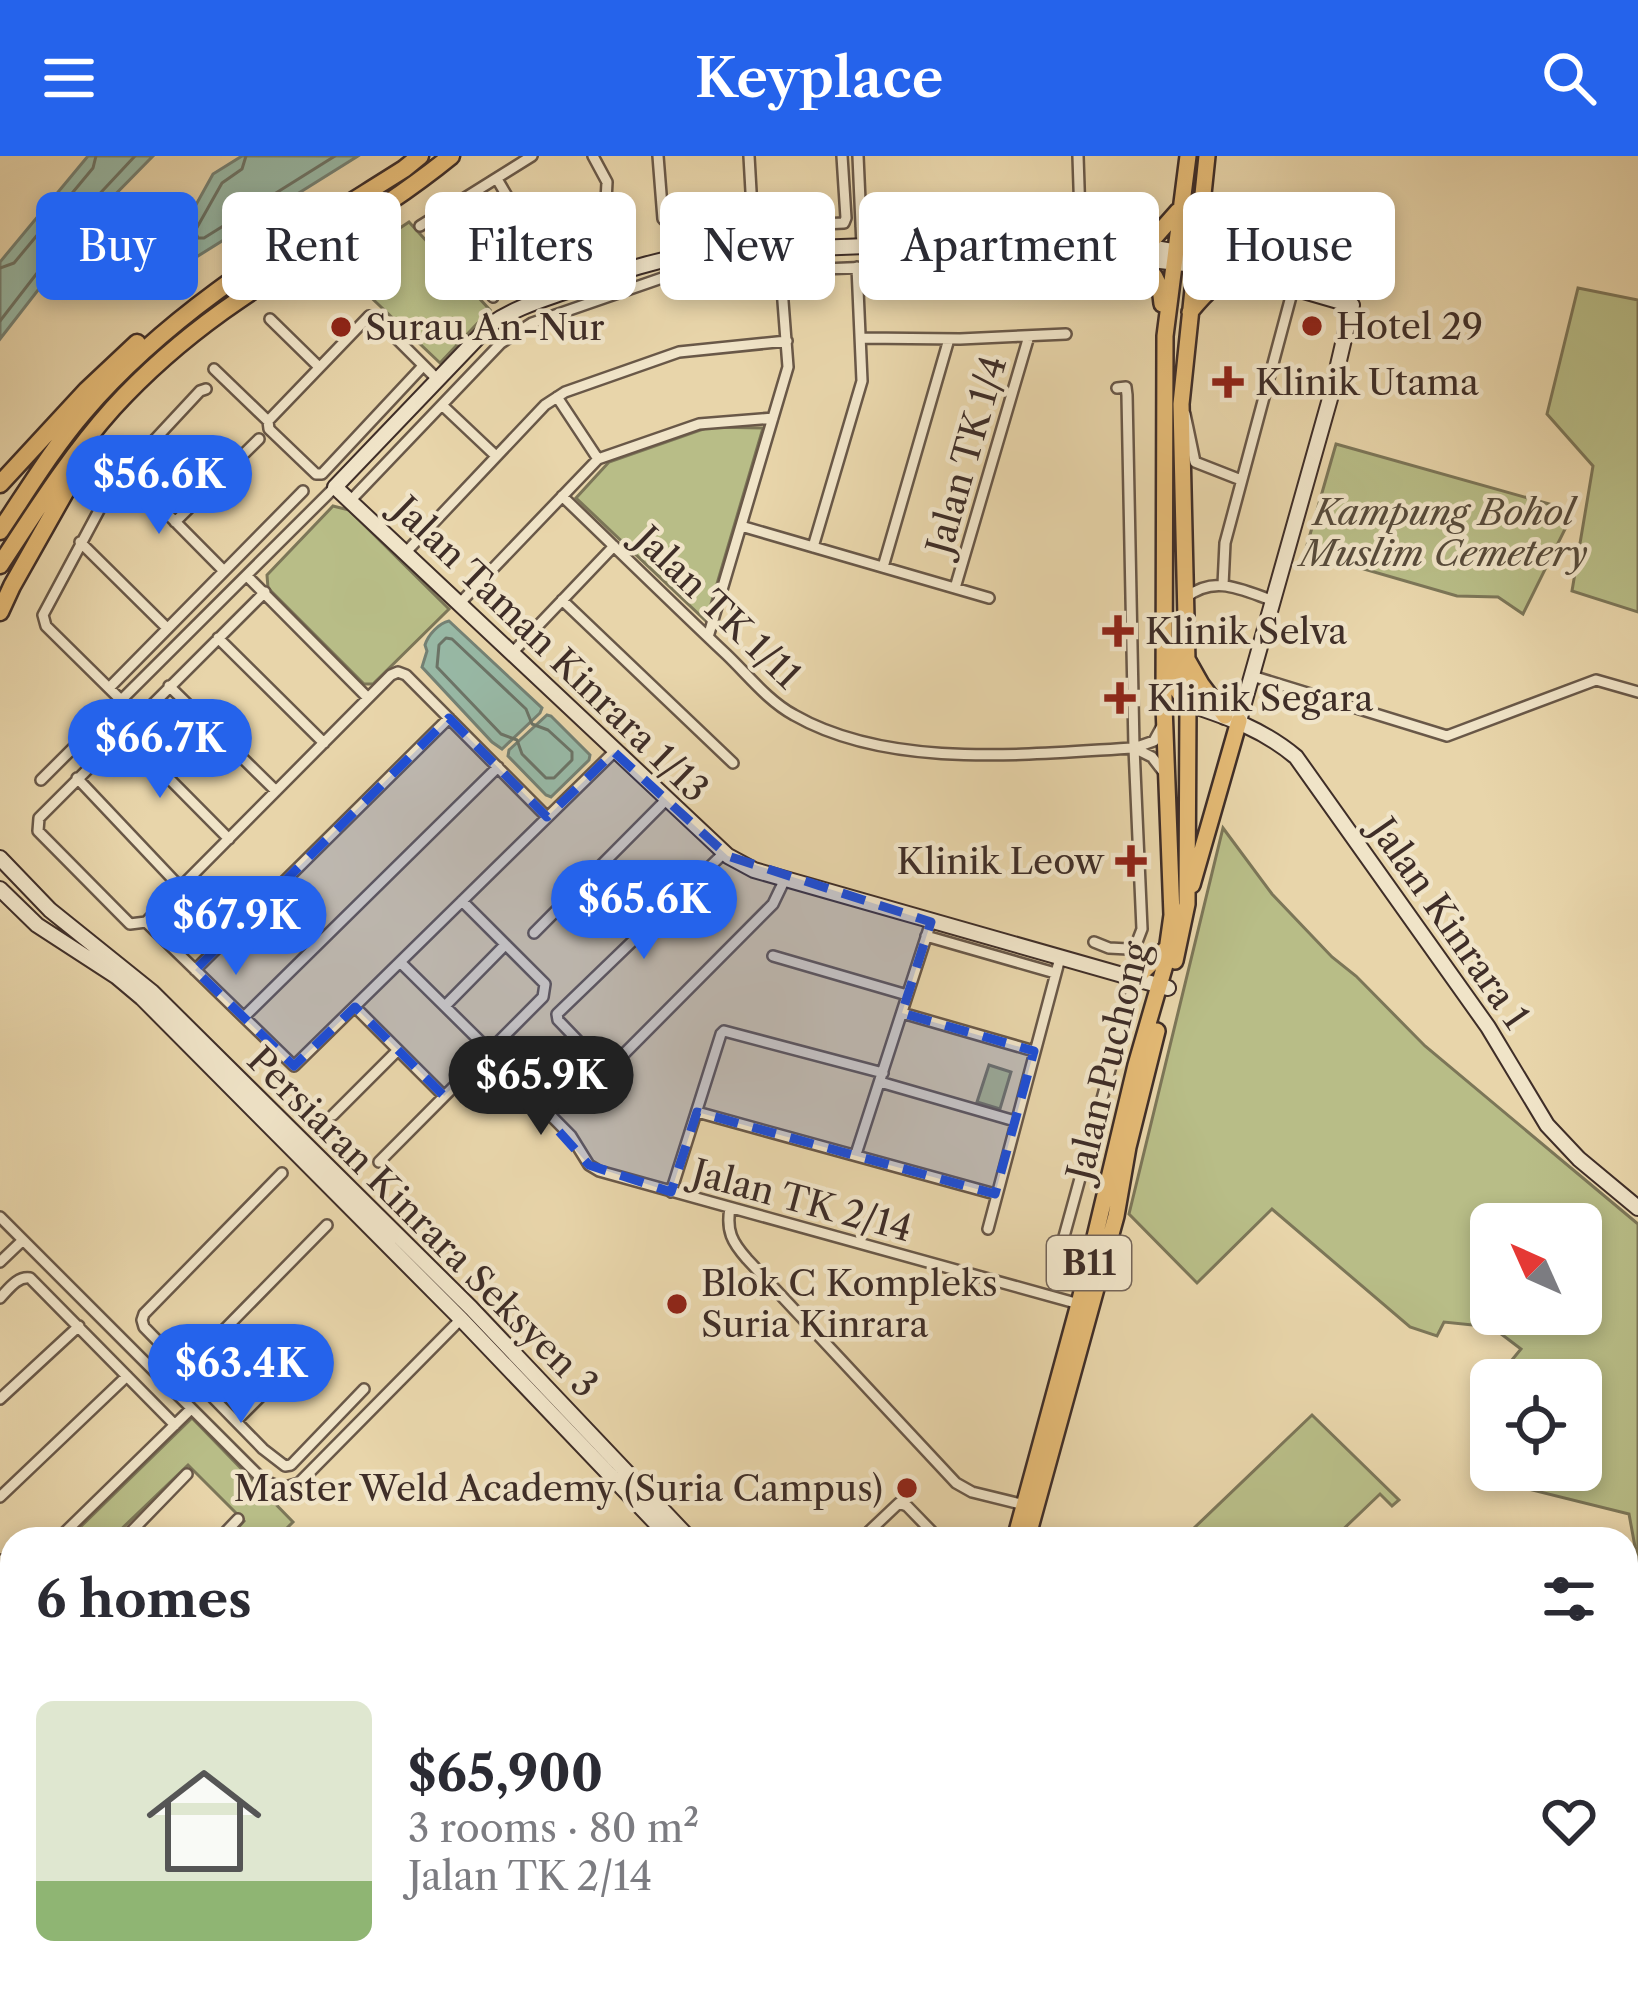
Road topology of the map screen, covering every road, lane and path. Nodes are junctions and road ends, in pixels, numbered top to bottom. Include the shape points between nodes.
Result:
1 (420, 156) edge
2 (452, 156) edge
3 (532, 156) edge
4 (593, 156) edge
5 (658, 156) edge
6 (749, 156) edge
7 (842, 156) edge
8 (859, 156) edge
9 (1078, 156) edge
10 (1188, 156) edge
11 (1207, 156) edge
12 (496, 179) junction
13 (368, 192) edge
14 (504, 192) edge
15 (606, 192) edge
16 (661, 192) edge
17 (751, 192) edge
18 (860, 192) edge
19 (1079, 192) edge
20 (1203, 192) edge
21 (1181, 207) junction
22 (835, 223) edge
23 (420, 226) dead end
24 (1159, 235) edge
25 (1159, 254) edge
26 (1174, 256) junction
27 (1183, 258) edge
28 (857, 267) joint
29 (835, 268) edge
30 (222, 276) edge
31 (660, 279) edge
32 (1159, 281) edge
33 (222, 286) edge
34 (542, 300) edge
35 (783, 300) edge
36 (1191, 300) edge
37 (1201, 300) edge
38 (1290, 300) edge
39 (1334, 300) edge
40 (1189, 313) junction
41 (270, 320) dead end
42 (1066, 334) dead end
43 (1029, 336) junction
44 (1165, 337) junction
45 (861, 338) junction
46 (949, 339) junction
47 (787, 341) junction
48 (423, 366) junction
49 (320, 368) junction
50 (214, 369) dead end
51 (438, 380) junction
52 (1117, 388) dead end
53 (206, 389) dead end
54 (557, 397) junction
55 (1181, 404) junction
56 (442, 405) junction
57 (113, 408) junction
58 (772, 418) junction
59 (268, 421) junction
60 (259, 439) dead end
61 (496, 456) junction
62 (598, 459) junction
63 (126, 472) junction
64 (1241, 480) junction
65 (0, 484) edge
66 (335, 487) junction
67 (303, 491) dead end
68 (562, 496) junction
69 (351, 500) junction
70 (176, 522) junction
71 (741, 526) junction
72 (0, 532) edge
73 (80, 542) junction
74 (614, 546) junction
75 (813, 547) junction
76 (406, 552) junction
77 (0, 565) edge
78 (883, 567) junction
79 (223, 570) junction
80 (247, 576) junction
81 (1223, 585) junction
82 (955, 588) junction
83 (265, 592) junction
84 (1164, 596) junction
85 (989, 598) dead end
86 (1185, 598) junction
87 (562, 600) junction
88 (1274, 601) junction
89 (461, 602) junction
90 (0, 612) edge
91 (167, 628) junction
92 (708, 637) junction
93 (218, 638) junction
94 (511, 653) junction
95 (1187, 658) junction
96 (1252, 676) junction
97 (169, 686) junction
98 (109, 688) junction
99 (1638, 692) edge
100 (368, 698) junction
101 (121, 700) junction
102 (1188, 704) junction
103 (1165, 717) junction
104 (449, 718) junction
105 (1232, 718) junction
106 (123, 732) junction
107 (323, 743) junction
108 (1134, 748) junction
109 (614, 752) junction
110 (733, 763) dead end
111 (498, 767) junction
112 (77, 778) junction
113 (41, 780) dead end
114 (1167, 782) junction
115 (277, 791) junction
116 (667, 799) junction
117 (547, 818) junction
118 (230, 839) junction
119 (724, 854) junction
120 (0, 858) edge
121 (785, 879) junction
122 (181, 888) junction
123 (0, 890) edge
124 (462, 901) junction
125 (1187, 904) junction
126 (1172, 915) junction
127 (146, 922) junction
128 (929, 929) junction
129 (534, 933) dead end
130 (1094, 942) dead end
131 (505, 945) junction
132 (1168, 947) junction
133 (773, 956) dead end
134 (400, 962) junction
135 (1058, 965) junction
136 (195, 970) junction
137 (1135, 979) junction
138 (1164, 987) junction
139 (908, 995) junction
140 (445, 1006) junction
141 (355, 1007) junction
142 (902, 1013) junction
143 (244, 1017) junction
144 (398, 1050) junction
145 (489, 1051) junction
146 (1034, 1051) junction
147 (882, 1077) junction
148 (444, 1096) junction
149 (697, 1112) junction
150 (333, 1115) dead end
151 (1015, 1121) junction
152 (856, 1154) junction
153 (379, 1162) dead end
154 (282, 1173) dead end
155 (671, 1192) junction
156 (995, 1194) junction
157 (1076, 1195) junction
158 (1104, 1203) junction
159 (730, 1208) junction
160 (1638, 1208) edge
161 (0, 1216) edge
162 (327, 1225) dead end
163 (988, 1229) dead end
164 (23, 1240) junction
165 (1060, 1251) dead end
166 (423, 1261) junction
167 (0, 1262) edge
168 (0, 1298) edge
169 (1079, 1304) junction
170 (461, 1318) junction
171 (79, 1326) junction
172 (313, 1344) dead end
173 (502, 1344) junction
174 (185, 1370) junction
175 (127, 1376) junction
176 (169, 1386) junction
177 (364, 1389) dead end
178 (0, 1400) edge
179 (191, 1408) junction
180 (236, 1421) junction
181 (175, 1425) junction
182 (187, 1474) dead end
183 (0, 1497) edge
184 (1025, 1505) junction
185 (238, 1519) dead end
186 (70, 1527) edge
187 (136, 1527) edge
188 (232, 1527) edge
189 (660, 1527) edge
190 (678, 1527) edge
191 (874, 1527) edge
192 (927, 1527) edge
193 (1019, 1527) edge
194 (1030, 1527) edge

1 - 13 highway
2 - 57 highway via 223,310
3 - 12 street
4 - 15 street
5 - 16 street
6 - 17 street
7 - 22 street via 846,218
8 - 18 street
9 - 19 street
10 - 21 main road, Jalan Puchong / B11
11 - 20 main road, Jalan Puchong / B11
12 - 14 street
12 - 23 street
21 - 24 main road
21 - 26 main road, Jalan Puchong / B11
25 - 26 street
26 - 27 street
26 - 44 main road, Jalan Puchong / B11
28 - 29 street
28 - 45 street
30 - 65 highway via 87,390
31 - 56 street via 532,323 501,343
32 - 44 main road
33 - 72 highway via 84,412
34 - 51 street via 490,325
35 - 47 street
36 - 40 main road, Jalan Puchong / B11
37 - 40 main road
38 - 64 street
39 - 88 street via 1352,305
40 - 55 main road, Jalan Puchong / B11
41 - 49 street
42 - 43 street
43 - 46 street
43 - 82 street, Jalan TK 1/4
44 - 84 main road, Jalan Puchong / B11
45 - 46 street
45 - 75 street via 862,381
46 - 78 street
47 - 54 street via 679,352
47 - 58 street
48 - 49 street via 368,316
48 - 51 street
48 - 59 street via 322,474
49 - 59 street
50 - 59 street
51 - 66 street
52 - 108 street via 1127,395
53 - 63 street
54 - 61 street
54 - 62 street
55 - 64 street via 1195,462
55 - 86 main road, Jalan Puchong / B11
56 - 61 street
56 - 69 street
57 - 77 highway
57 - 90 highway
58 - 62 street via 699,424
58 - 71 street
60 - 70 street
61 - 76 street
62 - 68 street
63 - 70 street
63 - 73 street
64 - 81 street
66 - 69 street, Jalan Taman Kinrara 1/13
66 - 80 street
67 - 79 street
68 - 74 street, Jalan TK 1/11
68 - 89 street
69 - 76 street, Jalan Taman Kinrara 1/13
70 - 79 street
71 - 75 street
71 - 92 street
73 - 91 street
73 - 98 street via 43,620
74 - 87 street
74 - 92 street, Jalan TK 1/11
75 - 78 street
76 - 89 street, Jalan Taman Kinrara 1/13
78 - 82 street
79 - 91 street
80 - 83 street
80 - 101 street
81 - 86 street
81 - 88 street
82 - 85 street
83 - 93 street
83 - 100 street
84 - 102 main road via 1177,689
84 - 103 main road, Jalan Puchong / B11
86 - 95 main road, Jalan Puchong / B11
87 - 94 street
87 - 110 street
88 - 96 street
89 - 94 street, Jalan Taman Kinrara 1/13
91 - 98 street
92 - 108 street, Jalan TK 1/11 via 778,704 863,742 947,754
93 - 97 street
93 - 107 street
94 - 109 street, Jalan Taman Kinrara 1/13
95 - 102 main road, Jalan Puchong / B11
95 - 105 main road
96 - 99 street via 1447,736 1596,680
96 - 105 street
97 - 106 street
97 - 115 street
98 - 101 street
100 - 104 street via 398,672
100 - 107 street
101 - 113 street
102 - 105 street, Jalan Kinrara 1
102 - 125 main road, Jalan Puchong / B11
102 - 126 main road via 1175,736 1180,850
103 - 108 street via 1154,741
103 - 114 main road, Jalan Puchong / B11
104 - 111 street
104 - 136 street
105 - 125 main road
105 - 160 street, Jalan Kinrara 1 via 1275,740 1306,769 1488,1027 1547,1125
106 - 112 street
106 - 118 street
107 - 115 street
108 - 114 street via 1158,762
108 - 130 street via 1142,929 1128,949
109 - 116 street, Jalan Taman Kinrara 1/13
109 - 117 street
111 - 117 street
111 - 143 street
112 - 122 street
112 - 127 street via 39,818 38,831 130,924
114 - 126 main road, Jalan Puchong / B11
115 - 118 street
116 - 119 street, Jalan Taman Kinrara 1/13
116 - 129 street
117 - 124 street
118 - 122 street
119 - 121 street, Jalan Taman Kinrara 1/13
119 - 121 street via 557,1014 607,1071 773,904
120 - 166 street, Persiaran Kinrara Seksyen 3 via 152,992
121 - 128 street, Jalan Taman Kinrara 1/13
122 - 127 street
123 - 170 street, Persiaran Kinrara Seksyen 3 via 142,998
124 - 131 street
124 - 134 street
125 - 138 main road, Jalan Puchong / B11
126 - 132 main road, Jalan Puchong / B11
127 - 136 street
128 - 135 street, Jalan Taman Kinrara 1/13
128 - 139 street
131 - 140 street
131 - 145 street via 546,990
132 - 137 main road
132 - 138 main road, Jalan Puchong / B11
133 - 139 street
134 - 140 street, Jalan TK 2/14
134 - 141 street
135 - 137 street, Jalan Taman Kinrara 1/13
135 - 146 street
136 - 143 street
137 - 138 street, Jalan Taman Kinrara 1/13
137 - 157 street
138 - 158 main road, Jalan Puchong / B11 via 1136,1065
138 - 194 main road, Jalan Puchong / B11 via 1116,1216
139 - 142 street
140 - 145 street, Jalan TK 2/14
141 - 143 street via 295,1066
141 - 144 street
142 - 146 street
142 - 147 street
144 - 148 street
144 - 150 street
145 - 148 street
145 - 155 street, Jalan TK 2/14 via 577,1142 589,1165
146 - 151 street
147 - 149 street via 728,1030
147 - 151 street
147 - 152 street
148 - 153 street
149 - 152 street
149 - 155 street
151 - 156 street
152 - 156 street
154 - 174 street via 144,1314 144,1327
155 - 159 street, Jalan TK 2/14
156 - 163 street
157 - 158 street
157 - 165 street
158 - 169 main road, Jalan Puchong / B11
159 - 169 street, Jalan TK 2/14
159 - 184 street via 732,1240 746,1259 956,1484
161 - 164 street
162 - 174 street
164 - 167 street
164 - 176 street
166 - 170 street
166 - 173 street, Persiaran Kinrara Seksyen 3
168 - 171 street via 17,1280 30,1279
169 - 184 main road, Jalan Puchong / B11
170 - 173 street
170 - 179 street via 292,1486 263,1480
170 - 189 street, Persiaran Kinrara Seksyen 3
171 - 175 street
171 - 178 street
172 - 180 street
173 - 190 street, Persiaran Kinrara Seksyen 3
174 - 176 street
174 - 180 street
175 - 181 street
175 - 183 street
176 - 179 street
177 - 180 street via 291,1465 280,1464
179 - 181 street
181 - 186 street
182 - 187 street
184 - 193 main road, Jalan Puchong / B11
185 - 188 street
191 - 192 street via 899,1503

